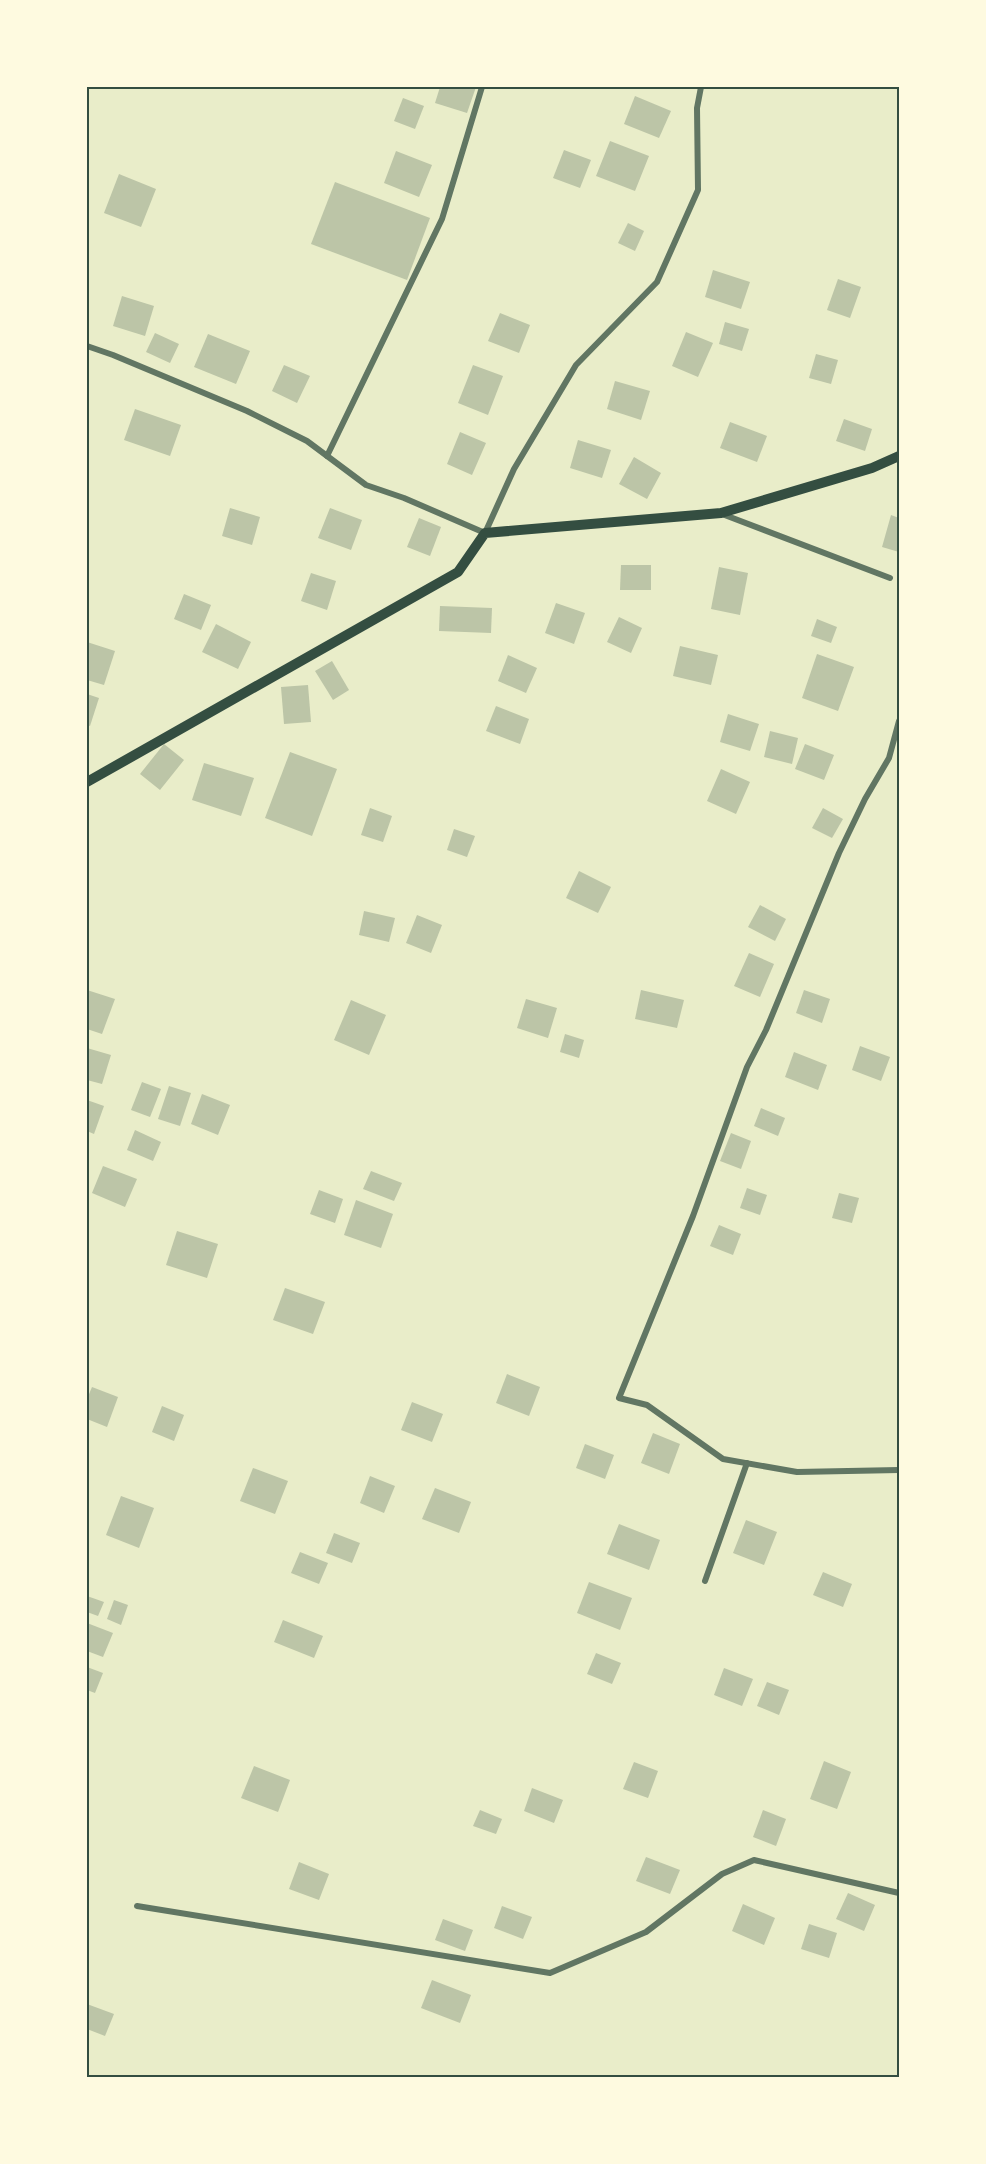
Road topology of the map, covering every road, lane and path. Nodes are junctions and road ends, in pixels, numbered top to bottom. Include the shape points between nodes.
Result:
1 (482, 87) edge
2 (701, 87) edge
3 (87, 346) edge
4 (327, 456) junction
5 (899, 456) edge
6 (721, 513) junction
7 (485, 533) junction
8 (890, 578) dead end
9 (899, 720) edge
10 (87, 782) edge
11 (747, 1463) junction
12 (899, 1470) edge
13 (705, 1581) dead end
14 (899, 1893) edge
15 (137, 1906) dead end

1 - 4 street via 442,219
2 - 7 street via 697,108 698,190 657,282 576,365 514,469
3 - 4 street via 247,411 307,441
4 - 7 street via 366,485
5 - 6 main road via 872,468
6 - 7 main road
6 - 8 street
7 - 10 main road via 458,572
9 - 11 street via 889,758 864,799 839,853 747,1067 693,1216 619,1398 648,1405 723,1459
11 - 12 street via 797,1472
11 - 13 street
14 - 15 street via 754,1860 722,1874 646,1932 550,1973

